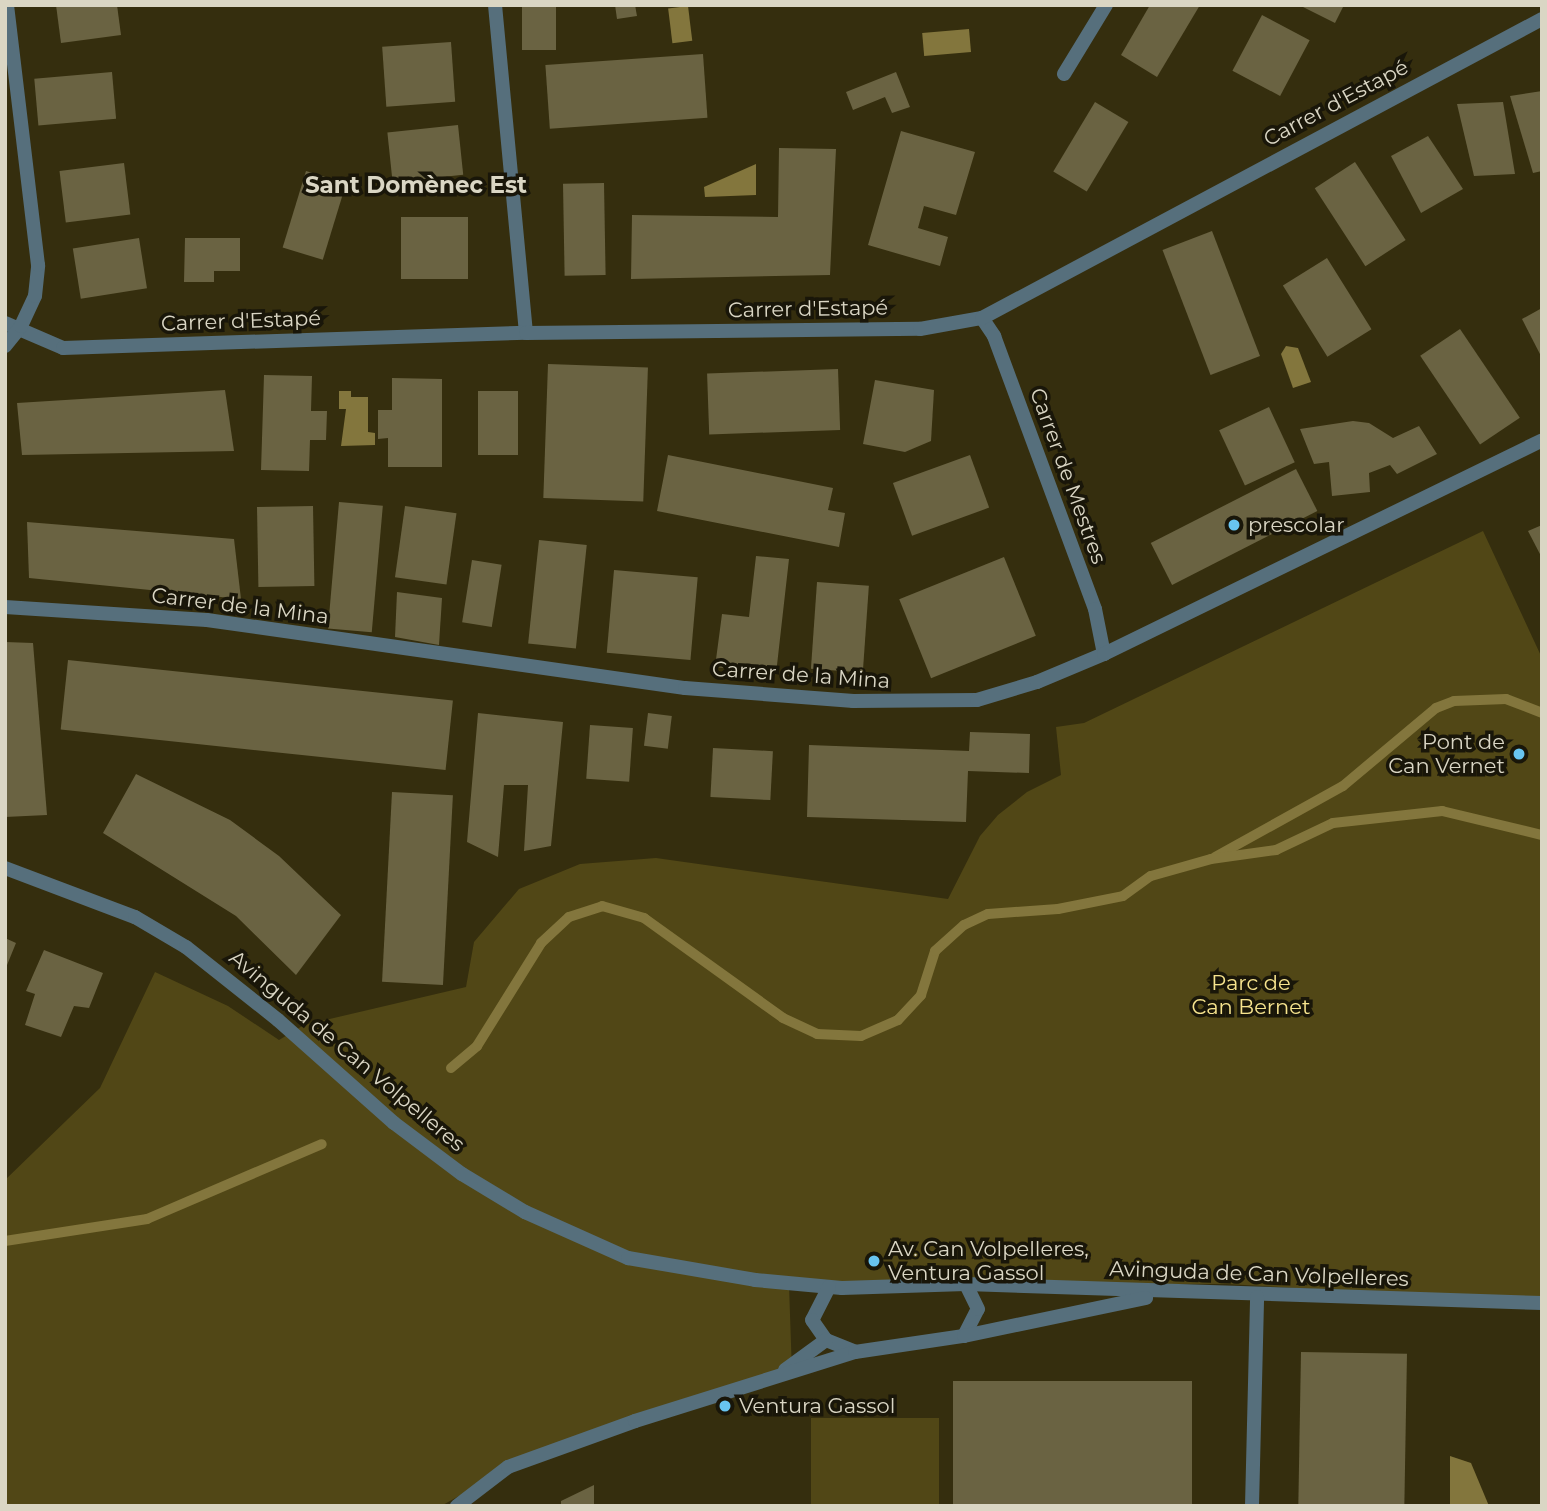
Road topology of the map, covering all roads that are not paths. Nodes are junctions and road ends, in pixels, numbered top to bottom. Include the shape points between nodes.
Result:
1 (7, 5) edge
2 (495, 5) edge
3 (1106, 5) edge
4 (1542, 19) edge
5 (1065, 74) dead end
6 (982, 318) junction
7 (5, 323) edge
8 (21, 326) junction
9 (526, 333) junction
10 (5, 346) edge
11 (1542, 440) edge
12 (5, 607) edge
13 (1104, 654) junction
14 (5, 868) edge
15 (966, 1284) junction
16 (829, 1287) junction
17 (1168, 1293) junction
18 (1257, 1297) junction
19 (1542, 1303) edge
20 (964, 1336) junction
21 (826, 1340) junction
22 (855, 1352) junction
23 (772, 1379) junction
24 (457, 1506) edge
25 (1252, 1506) edge

1 - 8 street via 38,265 35,296
2 - 9 street
3 - 5 street
4 - 6 street, Carrer d'Estapé
6 - 9 street, Carrer d'Estapé via 920,329
6 - 13 street, Carrer de Mestres via 994,336 1095,609
7 - 8 street, Carrer d'Estapé
8 - 9 street, Carrer d'Estapé via 63,348
8 - 10 street
11 - 13 street, Carrer de la Mina
12 - 13 street, Carrer de la Mina via 207,620 685,688 853,701 977,700 1037,682
14 - 16 street, Avinguda de Can Volpelleres via 135,918 186,947 348,1079 394,1123 462,1174 525,1212 628,1258 755,1280
15 - 16 street, Avinguda de Can Volpelleres
15 - 17 street, Avinguda de Can Volpelleres
15 - 20 street via 978,1310
16 - 21 street via 812,1320
17 - 18 street, Avinguda de Can Volpelleres
17 - 20 street
18 - 19 street, Avinguda de Can Volpelleres
18 - 25 street
20 - 22 street
21 - 22 street
21 - 23 street
22 - 23 street
23 - 24 street via 508,1467

